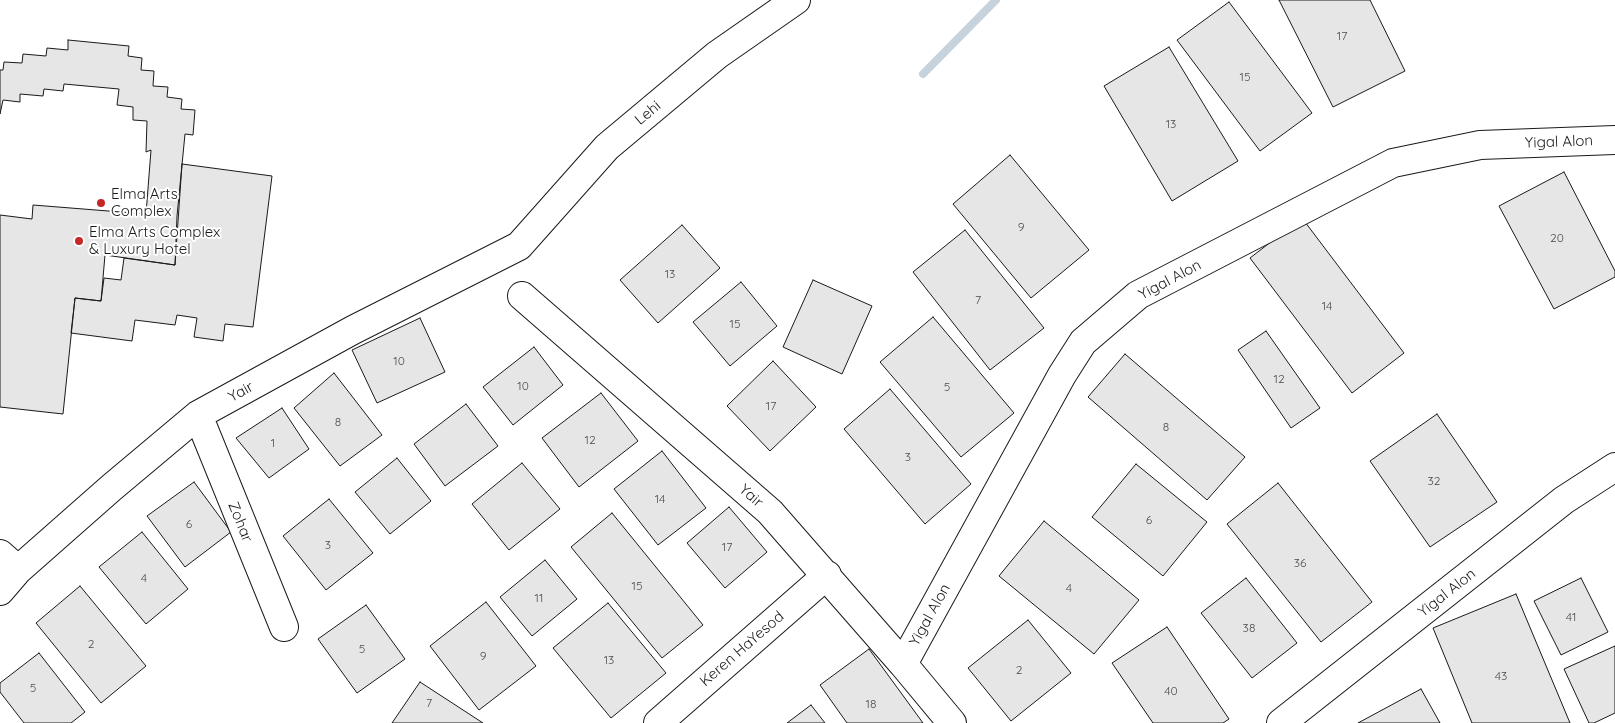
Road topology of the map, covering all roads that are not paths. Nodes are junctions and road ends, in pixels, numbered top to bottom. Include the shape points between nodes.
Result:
1 (796, 0) edge
2 (1615, 140) edge
3 (519, 246) joint
4 (522, 296) dead end
5 (198, 416) junction
6 (1615, 467) edge
7 (9, 562) edge
8 (826, 575) junction
9 (0, 591) edge
10 (284, 627) dead end
11 (903, 664) junction
12 (658, 723) edge
13 (952, 723) edge
14 (1281, 723) edge

1 - 3 street, Lehi via 717,55 607,147
2 - 11 street, Yigal Alon via 1480,145 1393,164 1138,296 1083,342 1067,366
3 - 5 street, Yair via 353,330
4 - 8 street, Yair via 770,512
5 - 7 street, Yair via 111,488
5 - 10 street, Zohar
6 - 14 street, Yigal Alon via 1564,500
7 - 9 street, Yair
8 - 11 street, Yair
8 - 12 street, Keren HaYesod
11 - 13 street, Yair

